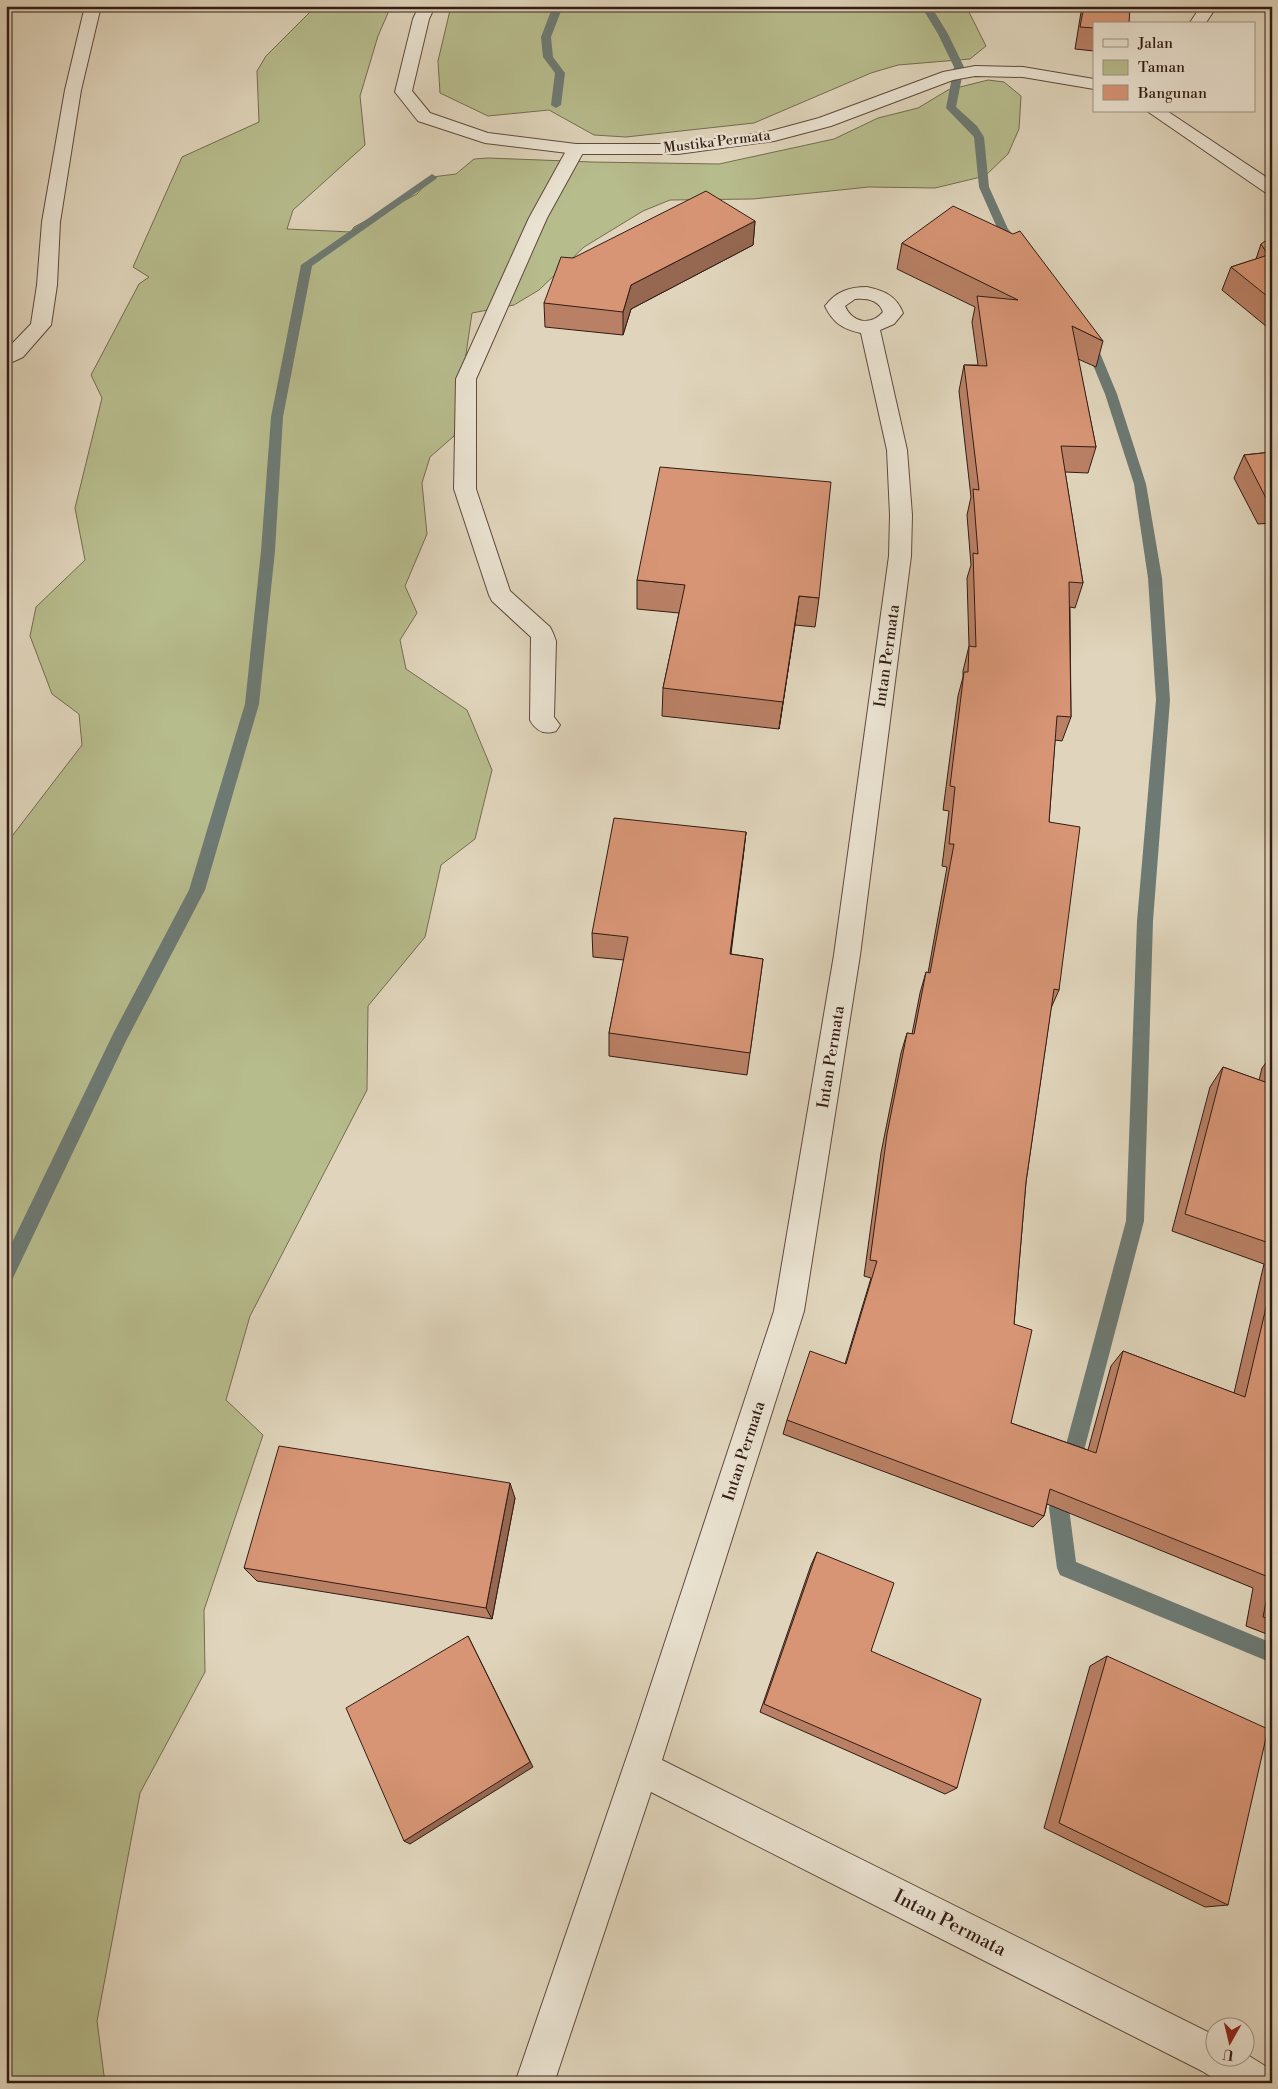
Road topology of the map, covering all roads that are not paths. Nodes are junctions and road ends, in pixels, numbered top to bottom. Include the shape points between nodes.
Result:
1 (93, 6) edge
2 (427, 6) edge
3 (1209, 6) edge
4 (1198, 22) edge
5 (1093, 84) edge
6 (1156, 112) edge
7 (576, 149) junction
8 (1272, 189) edge
9 (869, 327) dead end
10 (6, 358) edge
11 (548, 725) dead end
12 (641, 1768) junction
13 (534, 2083) edge
14 (1256, 2083) edge

1 - 10 street via 73,90 52,213 47,285 40,325 16,353
2 - 7 street, Mustika Permata via 403,92 424,117 485,138
3 - 4 street
5 - 7 street, Mustika Permata via 1023,72 975,71 949,76 825,122 768,137 678,149
6 - 8 street
7 - 11 street via 538,218 466,379 465,489 500,595 542,633 542,720
9 - 12 street, Intan Permata via 897,450 900,556 846,965 789,1311
12 - 13 street, Intan Permata
12 - 14 street, Intan Permata via 1216,2057

